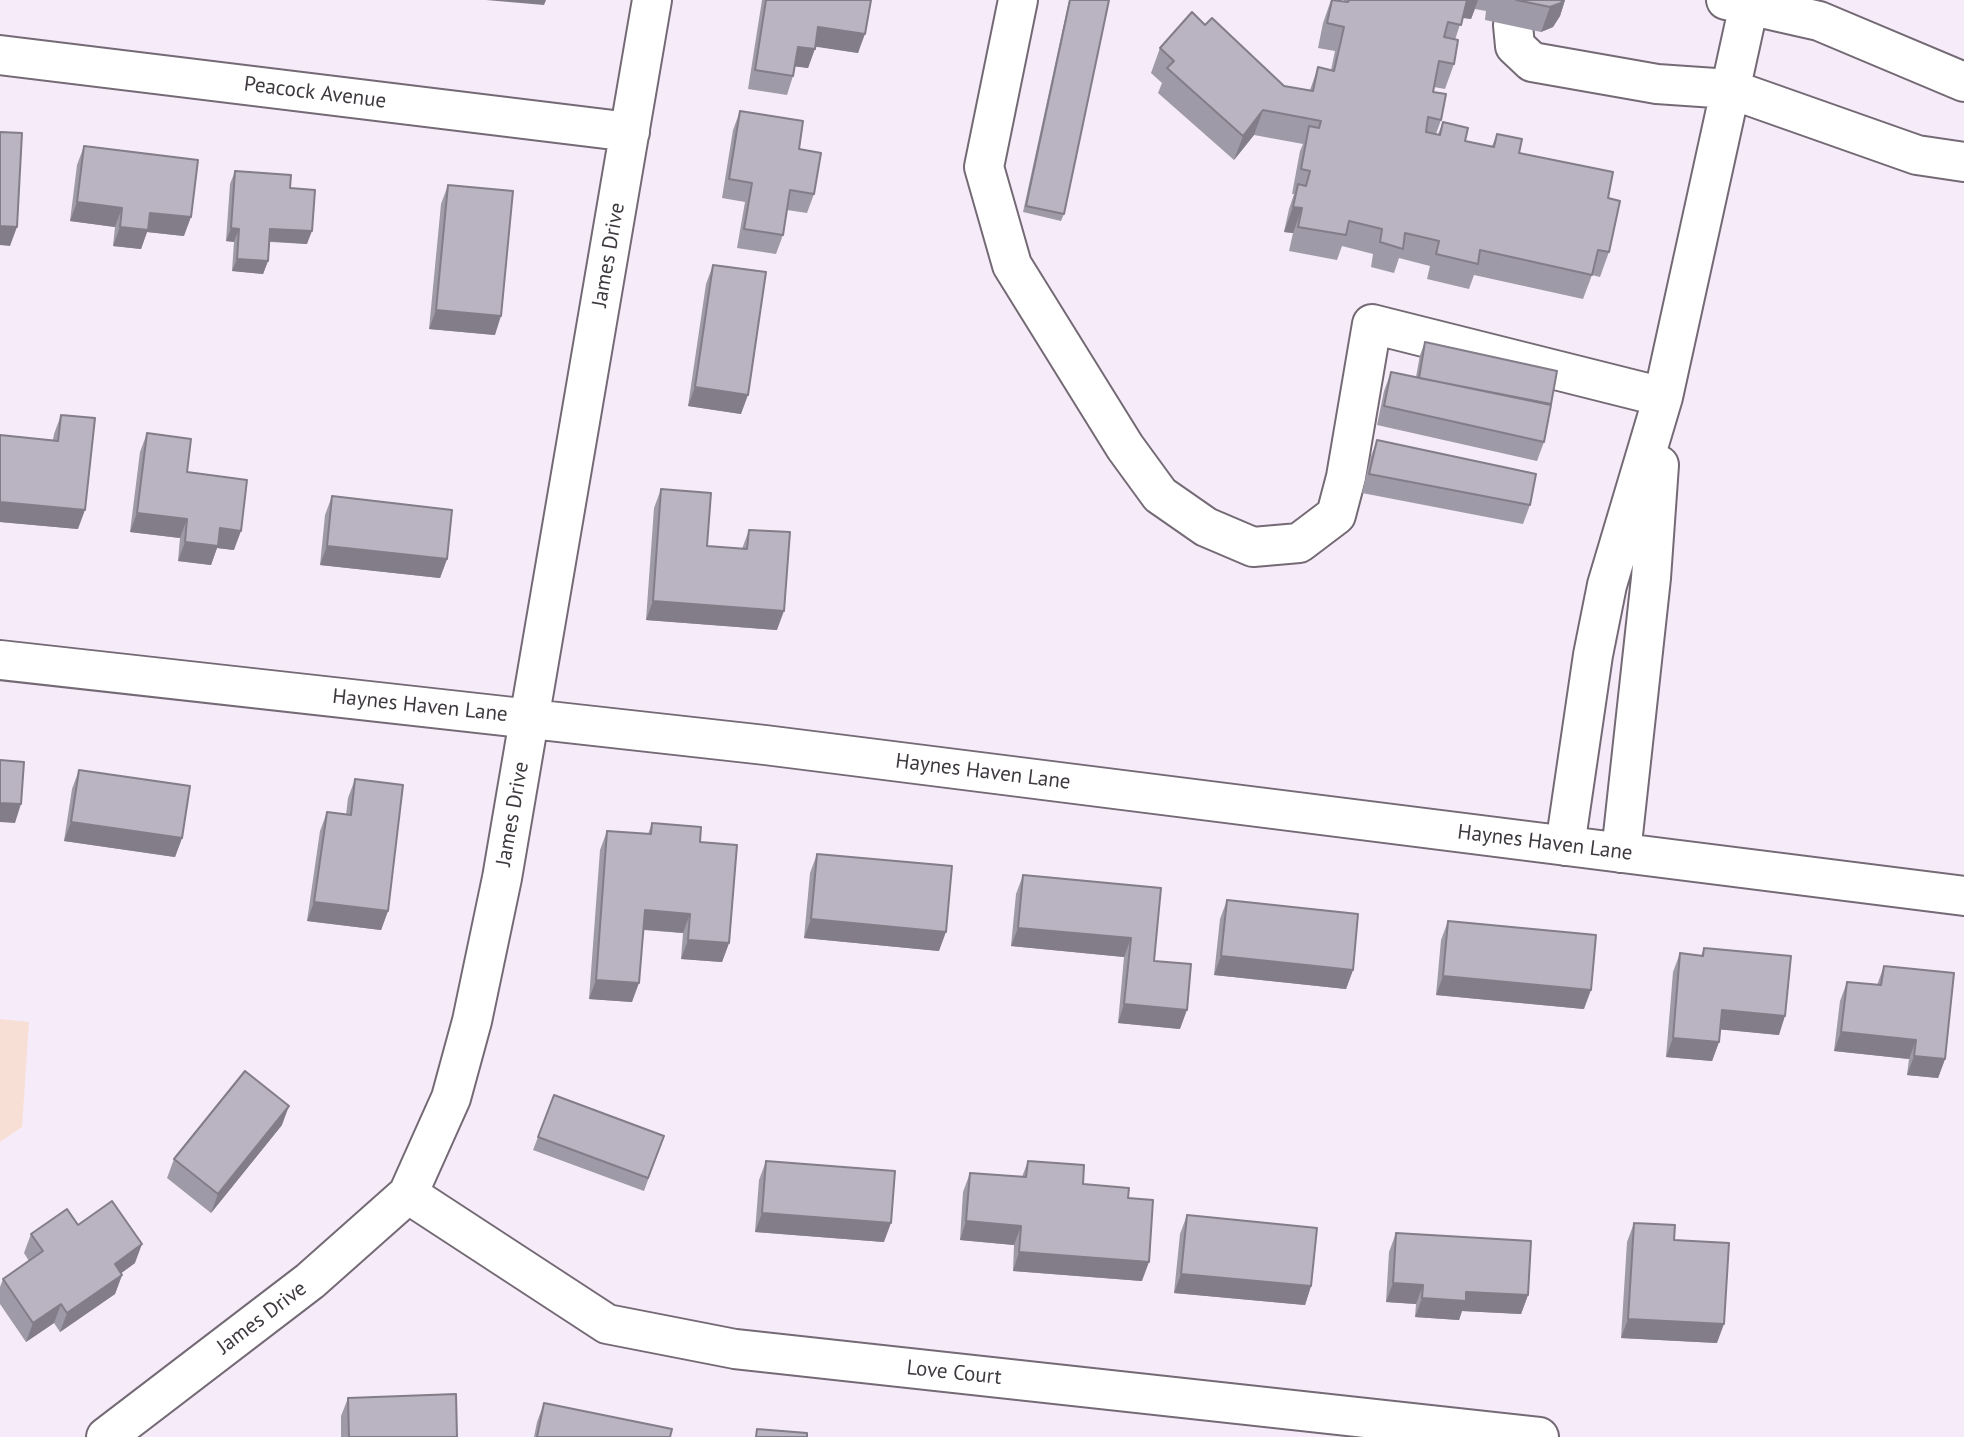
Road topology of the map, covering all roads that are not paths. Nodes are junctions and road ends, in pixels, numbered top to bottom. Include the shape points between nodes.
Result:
1 (652, 0) edge
2 (1018, 0) edge
3 (1741, 2) edge
4 (1513, 25) dead end
5 (0, 55) edge
6 (1964, 82) edge
7 (1730, 89) junction
8 (630, 132) junction
9 (1964, 162) edge
10 (1663, 397) junction
11 (0, 660) edge
12 (529, 718) junction
13 (1565, 846) junction
14 (1621, 853) junction
15 (1964, 896) edge
16 (408, 1194) junction
17 (106, 1437) edge
18 (1539, 1437) edge

1 - 8 street, James Drive
2 - 10 street via 984,167 1012,265 1160,495 1206,527 1254,547 1299,543 1336,515 1372,324
3 - 6 street via 1819,22
3 - 7 street
4 - 7 street via 1515,46 1532,62 1657,84
5 - 8 street, Peacock Avenue
7 - 9 street via 1917,155
7 - 10 street
8 - 12 street, James Drive
10 - 13 street via 1607,585
10 - 14 street via 1651,578
11 - 12 street, Haynes Haven Lane
12 - 13 street, Haynes Haven Lane
12 - 16 street, James Drive via 472,1021 452,1098
13 - 14 street, Haynes Haven Lane
14 - 15 street, Haynes Haven Lane
16 - 17 street, James Drive via 310,1281
16 - 18 street, Love Court via 607,1324 736,1349

